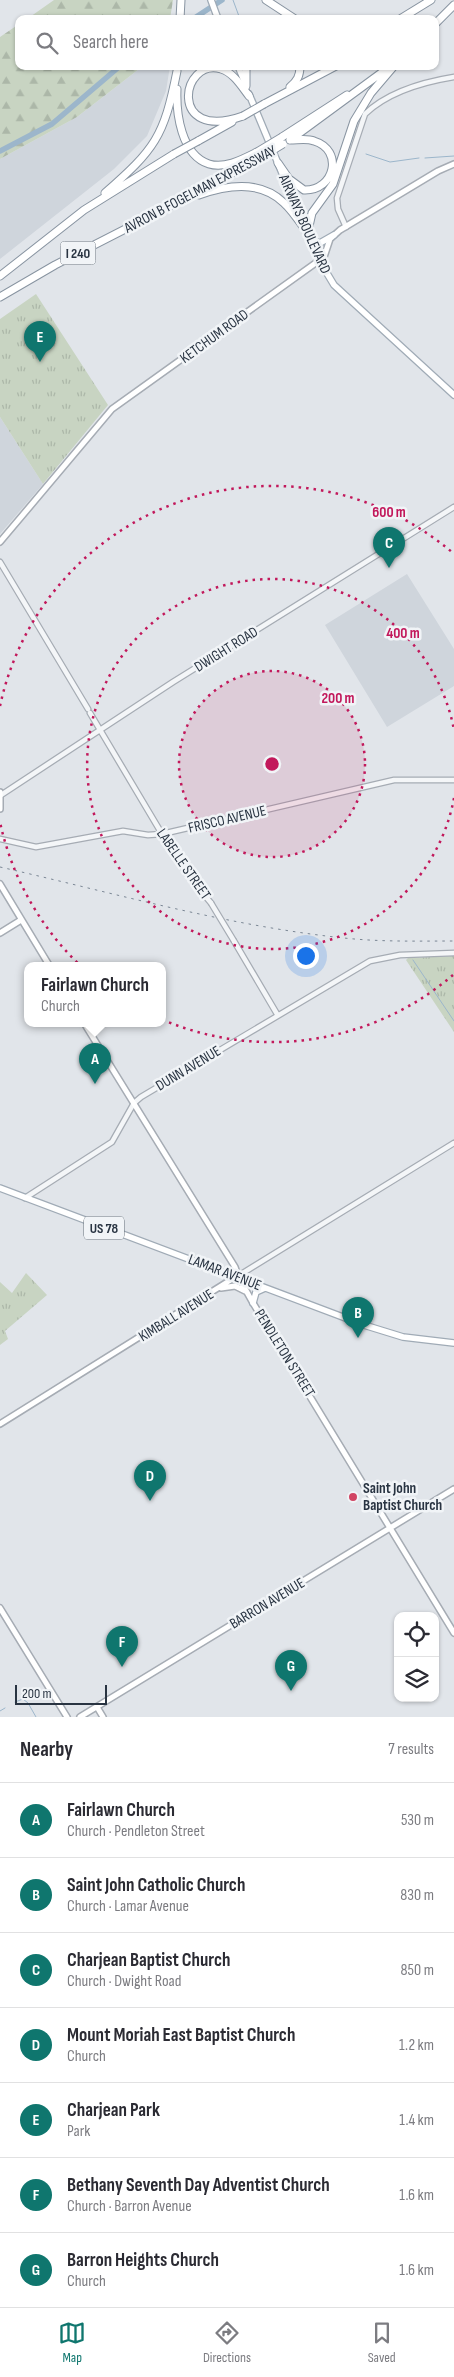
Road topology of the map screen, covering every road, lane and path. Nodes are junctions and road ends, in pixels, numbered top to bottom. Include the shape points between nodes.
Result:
1 (181, 0) edge
2 (211, 0) edge
3 (266, 0) edge
4 (431, 0) edge
5 (454, 5) edge
6 (180, 15) edge
7 (217, 15) edge
8 (288, 15) edge
9 (407, 15) edge
10 (414, 15) edge
11 (439, 20) edge
12 (177, 70) edge
13 (177, 70) edge
14 (208, 70) edge
15 (224, 70) edge
16 (240, 70) edge
17 (246, 70) edge
18 (300, 70) edge
19 (328, 70) edge
20 (385, 70) edge
21 (390, 70) edge
22 (376, 77) junction
23 (454, 78) edge
24 (246, 86) junction
25 (249, 96) junction
26 (274, 99) junction
27 (243, 116) junction
28 (283, 140) junction
29 (290, 140) junction
30 (258, 155) junction
31 (278, 163) junction
32 (454, 164) edge
33 (182, 200) junction
34 (84, 210) junction
35 (346, 226) junction
36 (307, 235) junction
37 (334, 235) junction
38 (319, 260) junction
39 (0, 276) edge
40 (0, 297) edge
41 (454, 395) edge
42 (454, 507) edge
43 (0, 542) edge
44 (0, 562) edge
45 (100, 729) junction
46 (454, 780) edge
47 (0, 794) edge
48 (0, 809) edge
49 (162, 834) junction
50 (0, 839) edge
51 (0, 884) edge
52 (21, 920) junction
53 (0, 933) edge
54 (454, 953) edge
55 (47, 962) edge
56 (277, 1014) junction
57 (86, 1027) edge
58 (134, 1103) junction
59 (454, 1143) edge
60 (0, 1188) edge
61 (25, 1198) junction
62 (238, 1276) junction
63 (265, 1288) junction
64 (218, 1289) junction
65 (249, 1294) junction
66 (254, 1303) junction
67 (454, 1343) edge
68 (0, 1424) edge
69 (454, 1489) edge
70 (390, 1528) junction
71 (0, 1608) edge
72 (454, 1633) edge
73 (97, 1707) junction
74 (68, 1717) edge
75 (80, 1717) edge
76 (103, 1717) edge

1 - 6 highway
2 - 7 main road
3 - 8 highway
4 - 9 highway
4 - 10 highway
5 - 11 highway
12 - 30 highway via 180,124 186,144 199,158 209,164 226,165
13 - 34 highway via 165,122 149,151 132,170
14 - 27 highway via 197,74 189,88 192,109 206,121 226,122
15 - 25 highway
16 - 24 main road, AIRWAYS BOULEVARD
17 - 24 highway
18 - 26 highway via 295,83
19 - 26 highway, I 240
20 - 22 highway, AVRON B FOGELMAN EXPRESSWAY / I 240
21 - 36 highway via 371,92 354,121 333,184 312,213
22 - 28 highway
22 - 29 highway, AVRON B FOGELMAN EXPRESSWAY / I 240
23 - 35 street via 410,88 375,104 365,114 337,198 338,210
24 - 25 main road, AIRWAYS BOULEVARD
25 - 31 main road, AIRWAYS BOULEVARD
26 - 27 highway, I 240, bridge
27 - 34 highway, I 240, bridge
28 - 29 highway, AVRON B FOGELMAN EXPRESSWAY / I 240
28 - 30 highway, AVRON B FOGELMAN EXPRESSWAY / I 240, bridge
29 - 31 highway via 312,140 326,148 332,157 333,168 328,179 319,188 304,190 289,179
30 - 33 highway, AVRON B FOGELMAN EXPRESSWAY / I 240
31 - 36 main road, AIRWAYS BOULEVARD
32 - 35 main road, KETCHUM ROAD
33 - 36 highway via 230,186 260,189 285,203
33 - 40 highway, AVRON B FOGELMAN EXPRESSWAY / I 240
34 - 39 highway, I 240
35 - 37 main road, KETCHUM ROAD
36 - 37 main road via 320,243
36 - 38 main road, AIRWAYS BOULEVARD
37 - 38 main road, KETCHUM ROAD via 324,257
38 - 41 main road, AIRWAYS BOULEVARD via 342,293
38 - 43 main road, KETCHUM ROAD via 112,409
42 - 45 street, DWIGHT ROAD
44 - 45 street, LABELLE STREET
45 - 47 street, DWIGHT ROAD
45 - 49 street, LABELLE STREET
46 - 49 street, FRISCO AVENUE via 394,780
47 - 48 main road
49 - 50 street, FRISCO AVENUE via 123,831 36,847
49 - 56 street, LABELLE STREET, bridge via 187,874 211,903
51 - 52 main road
52 - 53 main road
52 - 55 main road
54 - 56 street, DUNN AVENUE via 400,955 370,961
56 - 58 street, DUNN AVENUE
57 - 58 main road, PENDLETON STREET
58 - 61 street, DUNN AVENUE via 112,1142
58 - 62 main road, PENDLETON STREET
59 - 62 street, KIMBALL AVENUE
60 - 61 main road, LAMAR AVENUE / US 78
61 - 62 main road, LAMAR AVENUE / US 78
62 - 63 main road, LAMAR AVENUE / US 78
62 - 64 main road, KIMBALL AVENUE
62 - 65 main road, PENDLETON STREET
63 - 66 main road via 256,1292
63 - 67 main road, LAMAR AVENUE / US 78 via 403,1337
64 - 65 main road via 238,1286
64 - 68 main road, KIMBALL AVENUE
65 - 66 main road, PENDLETON STREET
66 - 70 main road, PENDLETON STREET
69 - 70 main road, BARRON AVENUE
70 - 72 main road, PENDLETON STREET
70 - 73 main road, BARRON AVENUE
71 - 74 main road
73 - 75 main road, BARRON AVENUE
73 - 76 main road

